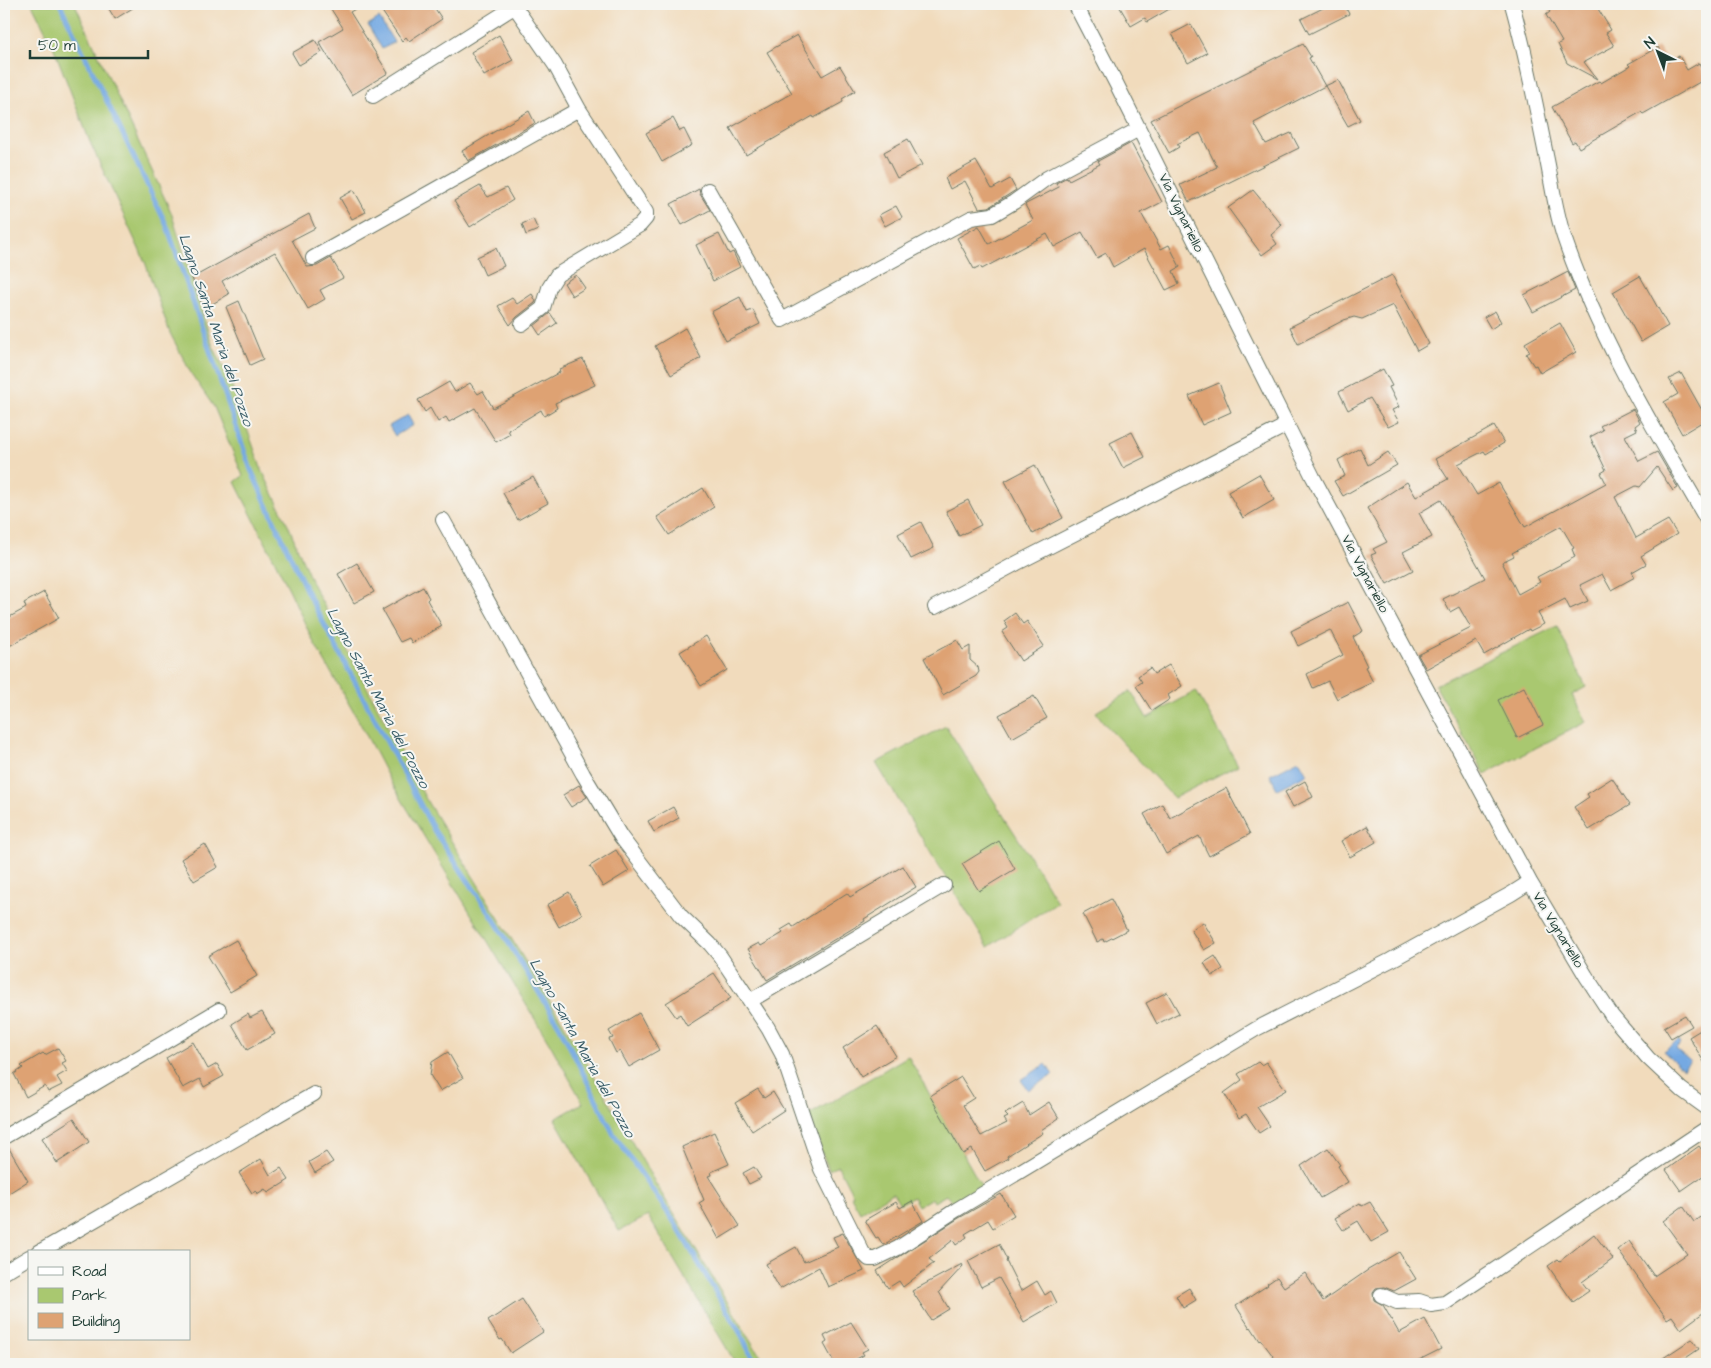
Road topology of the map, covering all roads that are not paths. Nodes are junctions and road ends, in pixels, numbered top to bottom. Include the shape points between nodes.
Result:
1 (1075, 4) edge
2 (1512, 4) edge
3 (513, 5) edge
4 (373, 96) dead end
5 (579, 109) junction
6 (1139, 129) junction
7 (708, 190) dead end
8 (314, 258) dead end
9 (522, 324) dead end
10 (1287, 425) junction
11 (443, 520) dead end
12 (1707, 520) edge
13 (935, 607) dead end
14 (1530, 882) junction
15 (944, 884) dead end
16 (750, 1001) junction
17 (219, 1010) dead end
18 (314, 1094) dead end
19 (1707, 1108) edge
20 (1707, 1128) edge
21 (4, 1137) edge
22 (42, 1250) edge
23 (28, 1259) edge
24 (4, 1272) edge
25 (1382, 1294) dead end

1 - 6 street, Via Vignariello
2 - 12 street via 1525,51 1554,198 1576,269 1629,385
3 - 4 street
3 - 5 street via 555,65
5 - 8 street
5 - 9 street via 646,212 646,218 640,225 557,275 543,308
6 - 7 street via 1047,178 992,215 971,218 782,320
6 - 10 street, Via Vignariello
10 - 13 street
10 - 14 street, Via Vignariello
11 - 16 street via 578,766 622,837 681,916 720,956
14 - 16 street via 1391,960 1262,1026 875,1259 869,1259 862,1253 832,1193 782,1054
14 - 19 street, Via Vignariello via 1612,1016 1648,1058
15 - 16 street
17 - 21 street
18 - 22 street
20 - 25 street via 1445,1303 1397,1302
23 - 24 street

